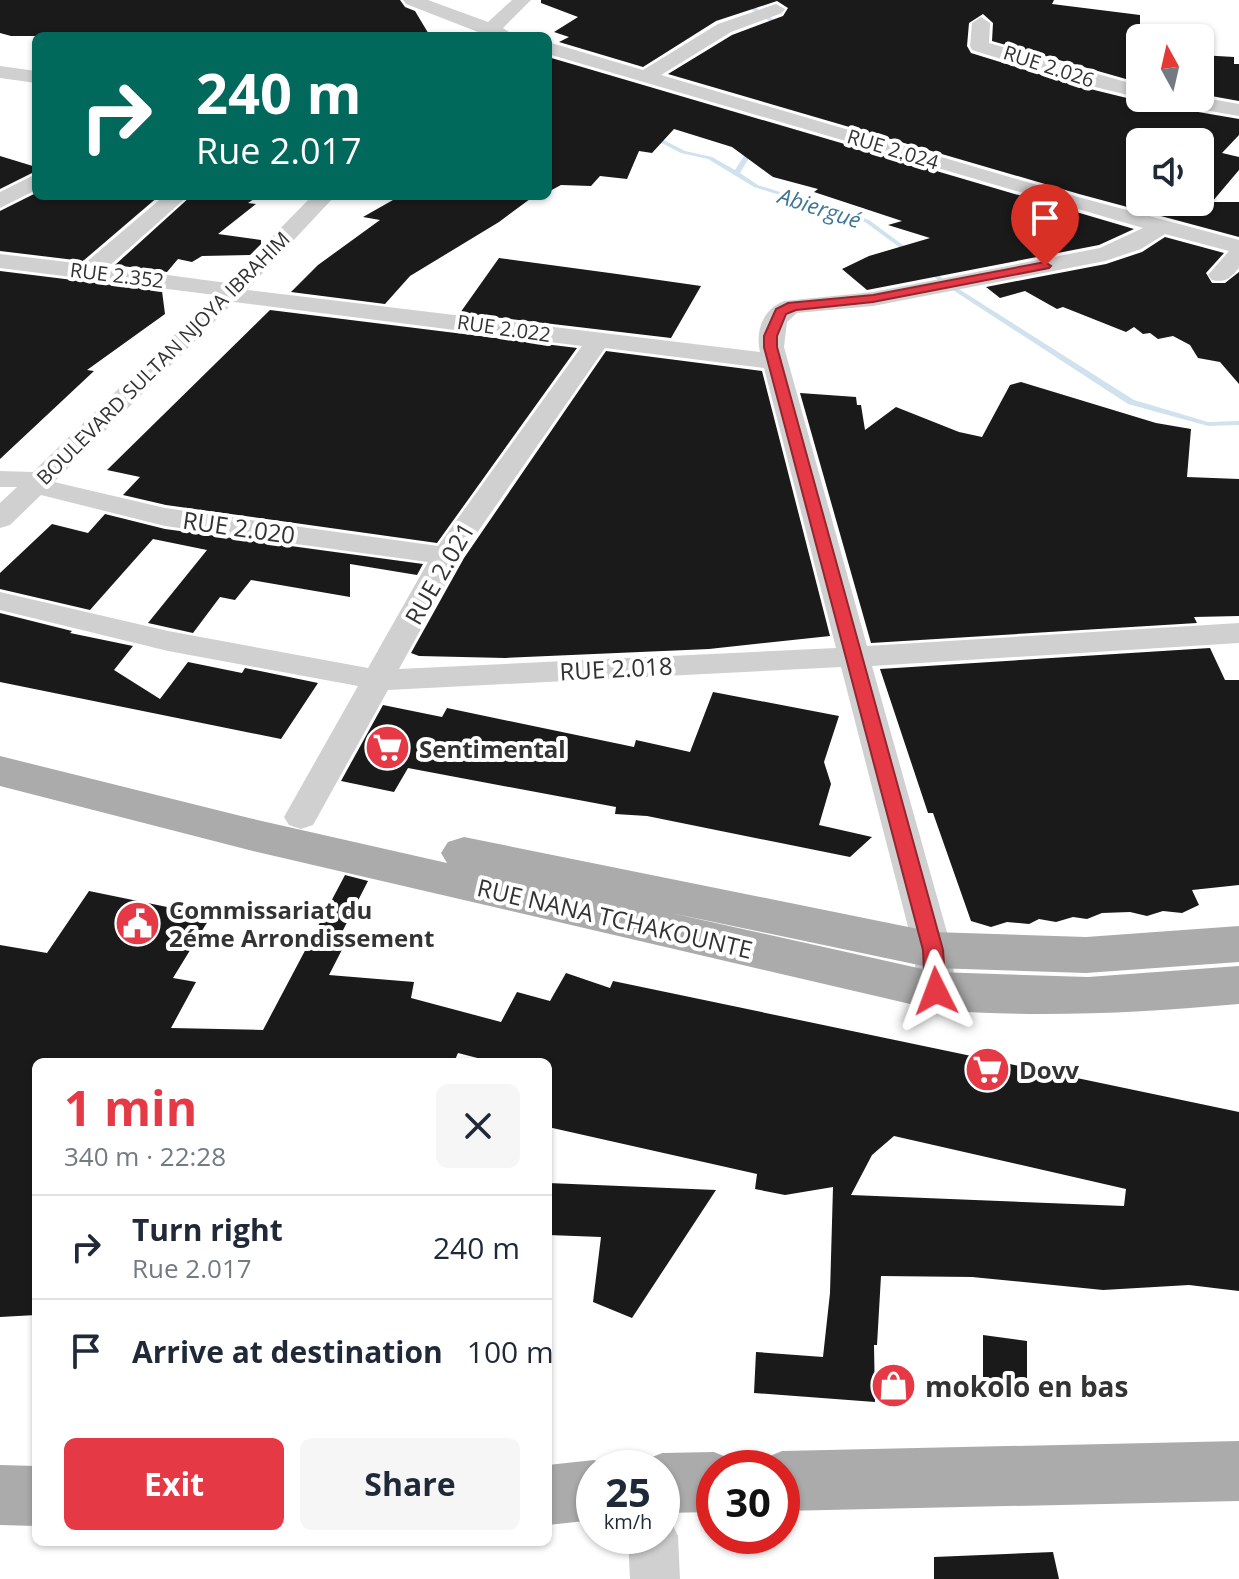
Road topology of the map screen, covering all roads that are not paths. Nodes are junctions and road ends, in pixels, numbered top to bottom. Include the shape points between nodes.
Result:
1 (412, 0) edge
2 (522, 0) edge
3 (776, 9) dead end
4 (981, 23) dead end
5 (488, 32) edge
6 (495, 32) edge
7 (552, 49) edge
8 (0, 72) edge
9 (32, 76) edge
10 (647, 76) junction
11 (1126, 88) edge
12 (1214, 106) edge
13 (1239, 110) edge
14 (32, 183) edge
15 (172, 200) edge
16 (320, 200) edge
17 (0, 201) edge
18 (1161, 227) junction
19 (1239, 247) edge
20 (1239, 254) edge
21 (0, 261) edge
22 (90, 271) junction
23 (1220, 275) dead end
24 (232, 295) junction
25 (597, 342) junction
26 (776, 362) junction
27 (0, 479) edge
28 (34, 485) junction
29 (0, 519) edge
30 (446, 556) junction
31 (0, 601) edge
32 (1239, 633) edge
33 (853, 657) junction
34 (378, 680) junction
35 (0, 743) edge
36 (0, 771) edge
37 (301, 817) junction
38 (364, 846) junction
39 (1239, 944) edge
40 (934, 971) junction
41 (1239, 985) edge
42 (1239, 1471) edge
43 (800, 1481) edge
44 (576, 1492) edge
45 (0, 1495) edge
46 (552, 1495) edge
47 (32, 1496) edge
48 (654, 1554) edge
49 (655, 1579) edge

1 - 5 street
2 - 6 street
3 - 10 street via 712,34
4 - 11 street, RUE 2.026 via 979,46
7 - 10 street, RUE 2.024
8 - 9 street
10 - 18 street, RUE 2.024
12 - 13 street
14 - 17 street
15 - 22 street
16 - 24 street, BOULEVARD SULTAN NJOYA IBRAHIM
18 - 19 street, RUE 2.024
18 - 26 street via 1105,254 873,299 784,308 771,336
20 - 23 street
21 - 22 street, RUE 2.352
22 - 24 street, RUE 2.352 via 220,288
24 - 25 street, RUE 2.022
24 - 28 street, BOULEVARD SULTAN NJOYA IBRAHIM
25 - 26 street, RUE 2.022
25 - 30 street, RUE 2.021
26 - 33 street
27 - 28 street, RUE 2.020 via 25,478
28 - 29 street, BOULEVARD SULTAN NJOYA IBRAHIM
28 - 30 street, RUE 2.020 via 165,517
30 - 34 street, RUE 2.021
31 - 34 street, RUE 2.018 via 181,643
32 - 33 street, RUE 2.018
33 - 34 street, RUE 2.018
33 - 40 street
34 - 37 street, RUE 2.021
35 - 37 main road, RUE NANA TCHAKOUNTE
36 - 38 main road, RUE NANA TCHAKOUNTE
37 - 38 main road, RUE NANA TCHAKOUNTE
38 - 40 main road, RUE NANA TCHAKOUNTE
39 - 40 main road, RUE NANA TCHAKOUNTE via 1143,954 995,956
40 - 41 main road, RUE NANA TCHAKOUNTE via 1001,997 1126,996
42 - 43 main road
44 - 46 main road
45 - 47 main road
48 - 49 street

